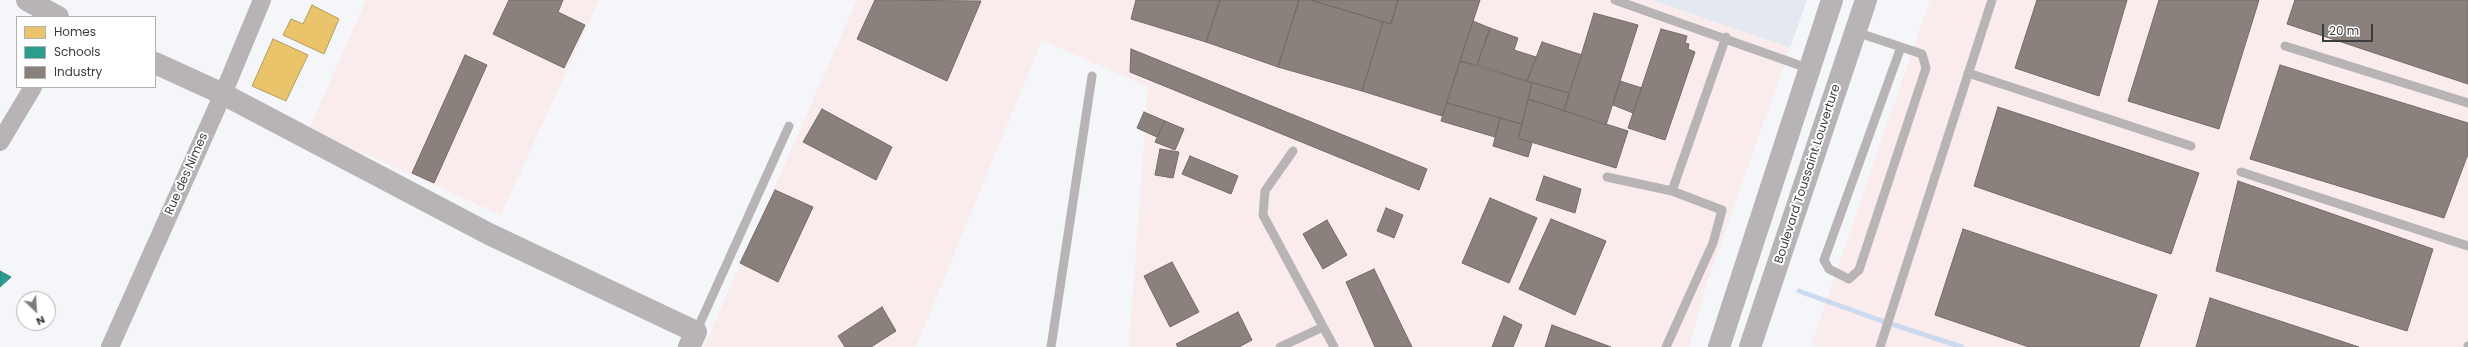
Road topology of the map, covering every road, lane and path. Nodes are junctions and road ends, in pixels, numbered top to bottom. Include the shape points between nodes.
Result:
1 (27, 0) edge
2 (262, 0) edge
3 (1616, 0) edge
4 (1832, 0) edge
5 (1866, 0) edge
6 (1992, 0) edge
7 (56, 16) edge
8 (1856, 32) junction
9 (1726, 38) junction
10 (2285, 46) dead end
11 (1901, 47) junction
12 (156, 63) edge
13 (1810, 69) junction
14 (1968, 73) junction
15 (1092, 76) dead end
16 (32, 88) edge
17 (223, 94) junction
18 (2468, 103) edge
19 (789, 126) dead end
20 (0, 142) edge
21 (2192, 146) dead end
22 (1294, 151) dead end
23 (2241, 172) dead end
24 (1607, 177) dead end
25 (1672, 191) junction
26 (2468, 246) edge
27 (1323, 327) junction
28 (692, 339) edge
29 (110, 347) edge
30 (1051, 347) edge
31 (1280, 347) edge
32 (1334, 347) edge
33 (1666, 347) edge
34 (1719, 347) edge
35 (1750, 347) edge
36 (1880, 347) edge

1 - 7 main road
2 - 17 street, Rue des Nimes
3 - 9 lane
4 - 13 main road
5 - 8 main road, Boulevard Toussaint Louverture
6 - 14 lane
8 - 11 lane
8 - 35 main road, Boulevard Toussaint Louverture
9 - 13 lane
9 - 25 lane
10 - 18 lane
11 - 11 lane via 1824,260 1829,269 1849,279 1859,270 1926,68 1922,54
12 - 17 main road
13 - 34 main road
14 - 21 lane
14 - 36 lane
15 - 30 lane
16 - 20 street
17 - 28 main road
17 - 29 street, Rue des Nimes
19 - 28 lane
22 - 27 lane via 1266,191 1263,215
23 - 26 lane
24 - 25 lane
25 - 33 lane via 1722,210 1713,243
27 - 31 lane
27 - 32 lane

